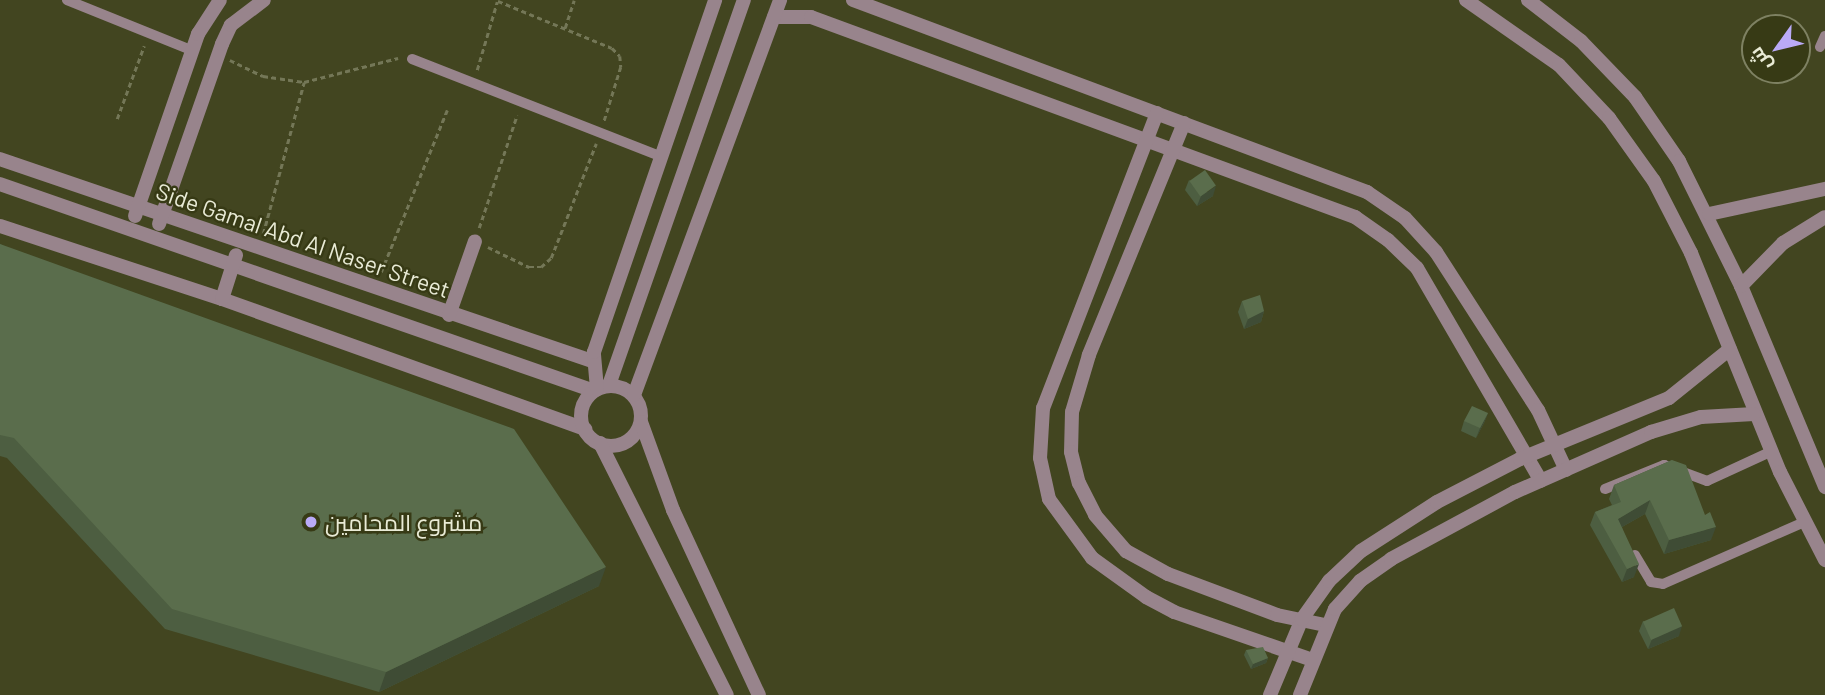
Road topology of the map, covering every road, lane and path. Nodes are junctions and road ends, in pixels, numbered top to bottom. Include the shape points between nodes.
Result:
1 (67, 0) edge
2 (220, 0) edge
3 (264, 0) edge
4 (498, 0) edge
5 (574, 0) edge
6 (715, 0) edge
7 (744, 0) edge
8 (780, 0) edge
9 (853, 0) edge
10 (1466, 0) edge
11 (1534, 2) edge
12 (774, 17) junction
13 (565, 28) junction
14 (149, 33) junction
15 (1825, 36) edge
16 (1821, 47) dead end
17 (193, 51) junction
18 (219, 54) junction
19 (412, 59) joint
20 (304, 82) junction
21 (474, 83) junction
22 (522, 102) junction
23 (447, 110) dead end
24 (1157, 113) junction
25 (117, 119) dead end
26 (1184, 123) junction
27 (600, 133) junction
28 (1146, 142) junction
29 (1171, 149) junction
30 (659, 156) junction
31 (0, 159) edge
32 (0, 184) edge
33 (1825, 189) edge
34 (138, 208) junction
35 (1709, 214) junction
36 (162, 216) junction
37 (1825, 217) edge
38 (0, 226) edge
39 (132, 227) junction
40 (156, 236) junction
41 (475, 241) junction
42 (240, 244) junction
43 (258, 250) junction
44 (233, 263) junction
45 (1741, 286) junction
46 (374, 289) junction
47 (222, 299) junction
48 (449, 315) junction
49 (1730, 349) junction
50 (592, 361) junction
51 (600, 389) junction
52 (634, 395) junction
53 (1754, 414) junction
54 (641, 422) junction
55 (585, 429) junction
56 (600, 443) junction
57 (1556, 443) junction
58 (1770, 452) junction
59 (1529, 455) junction
60 (1566, 470) junction
61 (1541, 481) junction
62 (1825, 487) edge
63 (1605, 489) dead end
64 (1804, 522) junction
65 (1635, 555) edge
66 (1825, 560) edge
67 (1302, 619) junction
68 (1325, 625) junction
69 (1286, 652) junction
70 (1313, 660) junction
71 (727, 695) edge
72 (759, 695) edge
73 (1270, 695) edge
74 (1300, 695) edge

1 - 14 lane
2 - 17 street via 210,10
3 - 18 street via 231,25
4 - 13 path
4 - 21 path
5 - 13 path
6 - 30 street
7 - 51 street
8 - 12 street
9 - 24 street
10 - 49 street via 1559,65 1609,118 1676,220
11 - 35 street via 1581,41 1635,97
12 - 28 street via 811,17
12 - 52 street
13 - 27 path via 620,56 621,67
14 - 17 lane
14 - 25 path
15 - 16 lane
17 - 34 street
18 - 20 path via 263,76
18 - 36 street
19 - 20 path via 393,57
19 - 21 lane
20 - 43 path
21 - 22 lane
22 - 27 lane
22 - 41 path
23 - 46 path
24 - 26 street
24 - 28 street
26 - 29 street
26 - 57 street via 1367,192 1405,218 1436,252
27 - 30 lane
27 - 41 path via 551,258 541,267 530,267
28 - 29 street
28 - 69 street via 1043,408 1040,458 1049,499 1091,558 1146,597
29 - 59 street via 1317,201 1355,217 1388,240 1417,268
29 - 67 street via 1089,355 1072,412 1071,452 1079,483 1095,515 1126,551 1168,573 1277,615
30 - 50 street
31 - 34 street, Side Gamal Abd Al Naser Street
32 - 39 street
33 - 35 street
34 - 36 street, Side Gamal Abd Al Naser Street
34 - 39 street
35 - 45 street
36 - 40 street
36 - 42 street, Side Gamal Abd Al Naser Street
37 - 45 street via 1783,243
38 - 47 street
39 - 40 street
40 - 44 street
41 - 48 street
42 - 43 street, Side Gamal Abd Al Naser Street
42 - 44 street
43 - 46 street, Side Gamal Abd Al Naser Street
44 - 47 street
44 - 51 street
45 - 62 street
46 - 48 street, Side Gamal Abd Al Naser Street
47 - 55 street
48 - 50 street, Side Gamal Abd Al Naser Street
49 - 53 street
49 - 57 street via 1669,398
50 - 51 street
51 - 52 street
51 - 55 street via 582,408
52 - 54 street
53 - 58 street
53 - 60 street via 1684,421
54 - 56 street via 630,440
54 - 72 street via 673,510
55 - 56 street
56 - 71 street
57 - 59 street
57 - 60 street
58 - 63 lane via 1707,481 1654,466
58 - 64 street
59 - 61 street
59 - 67 street via 1378,538 1337,573
60 - 61 street
61 - 68 street via 1375,569 1346,594
64 - 65 lane via 1663,584 1651,582
64 - 66 street
67 - 68 street
67 - 69 street
68 - 70 street
69 - 70 street
69 - 73 street
70 - 74 street

